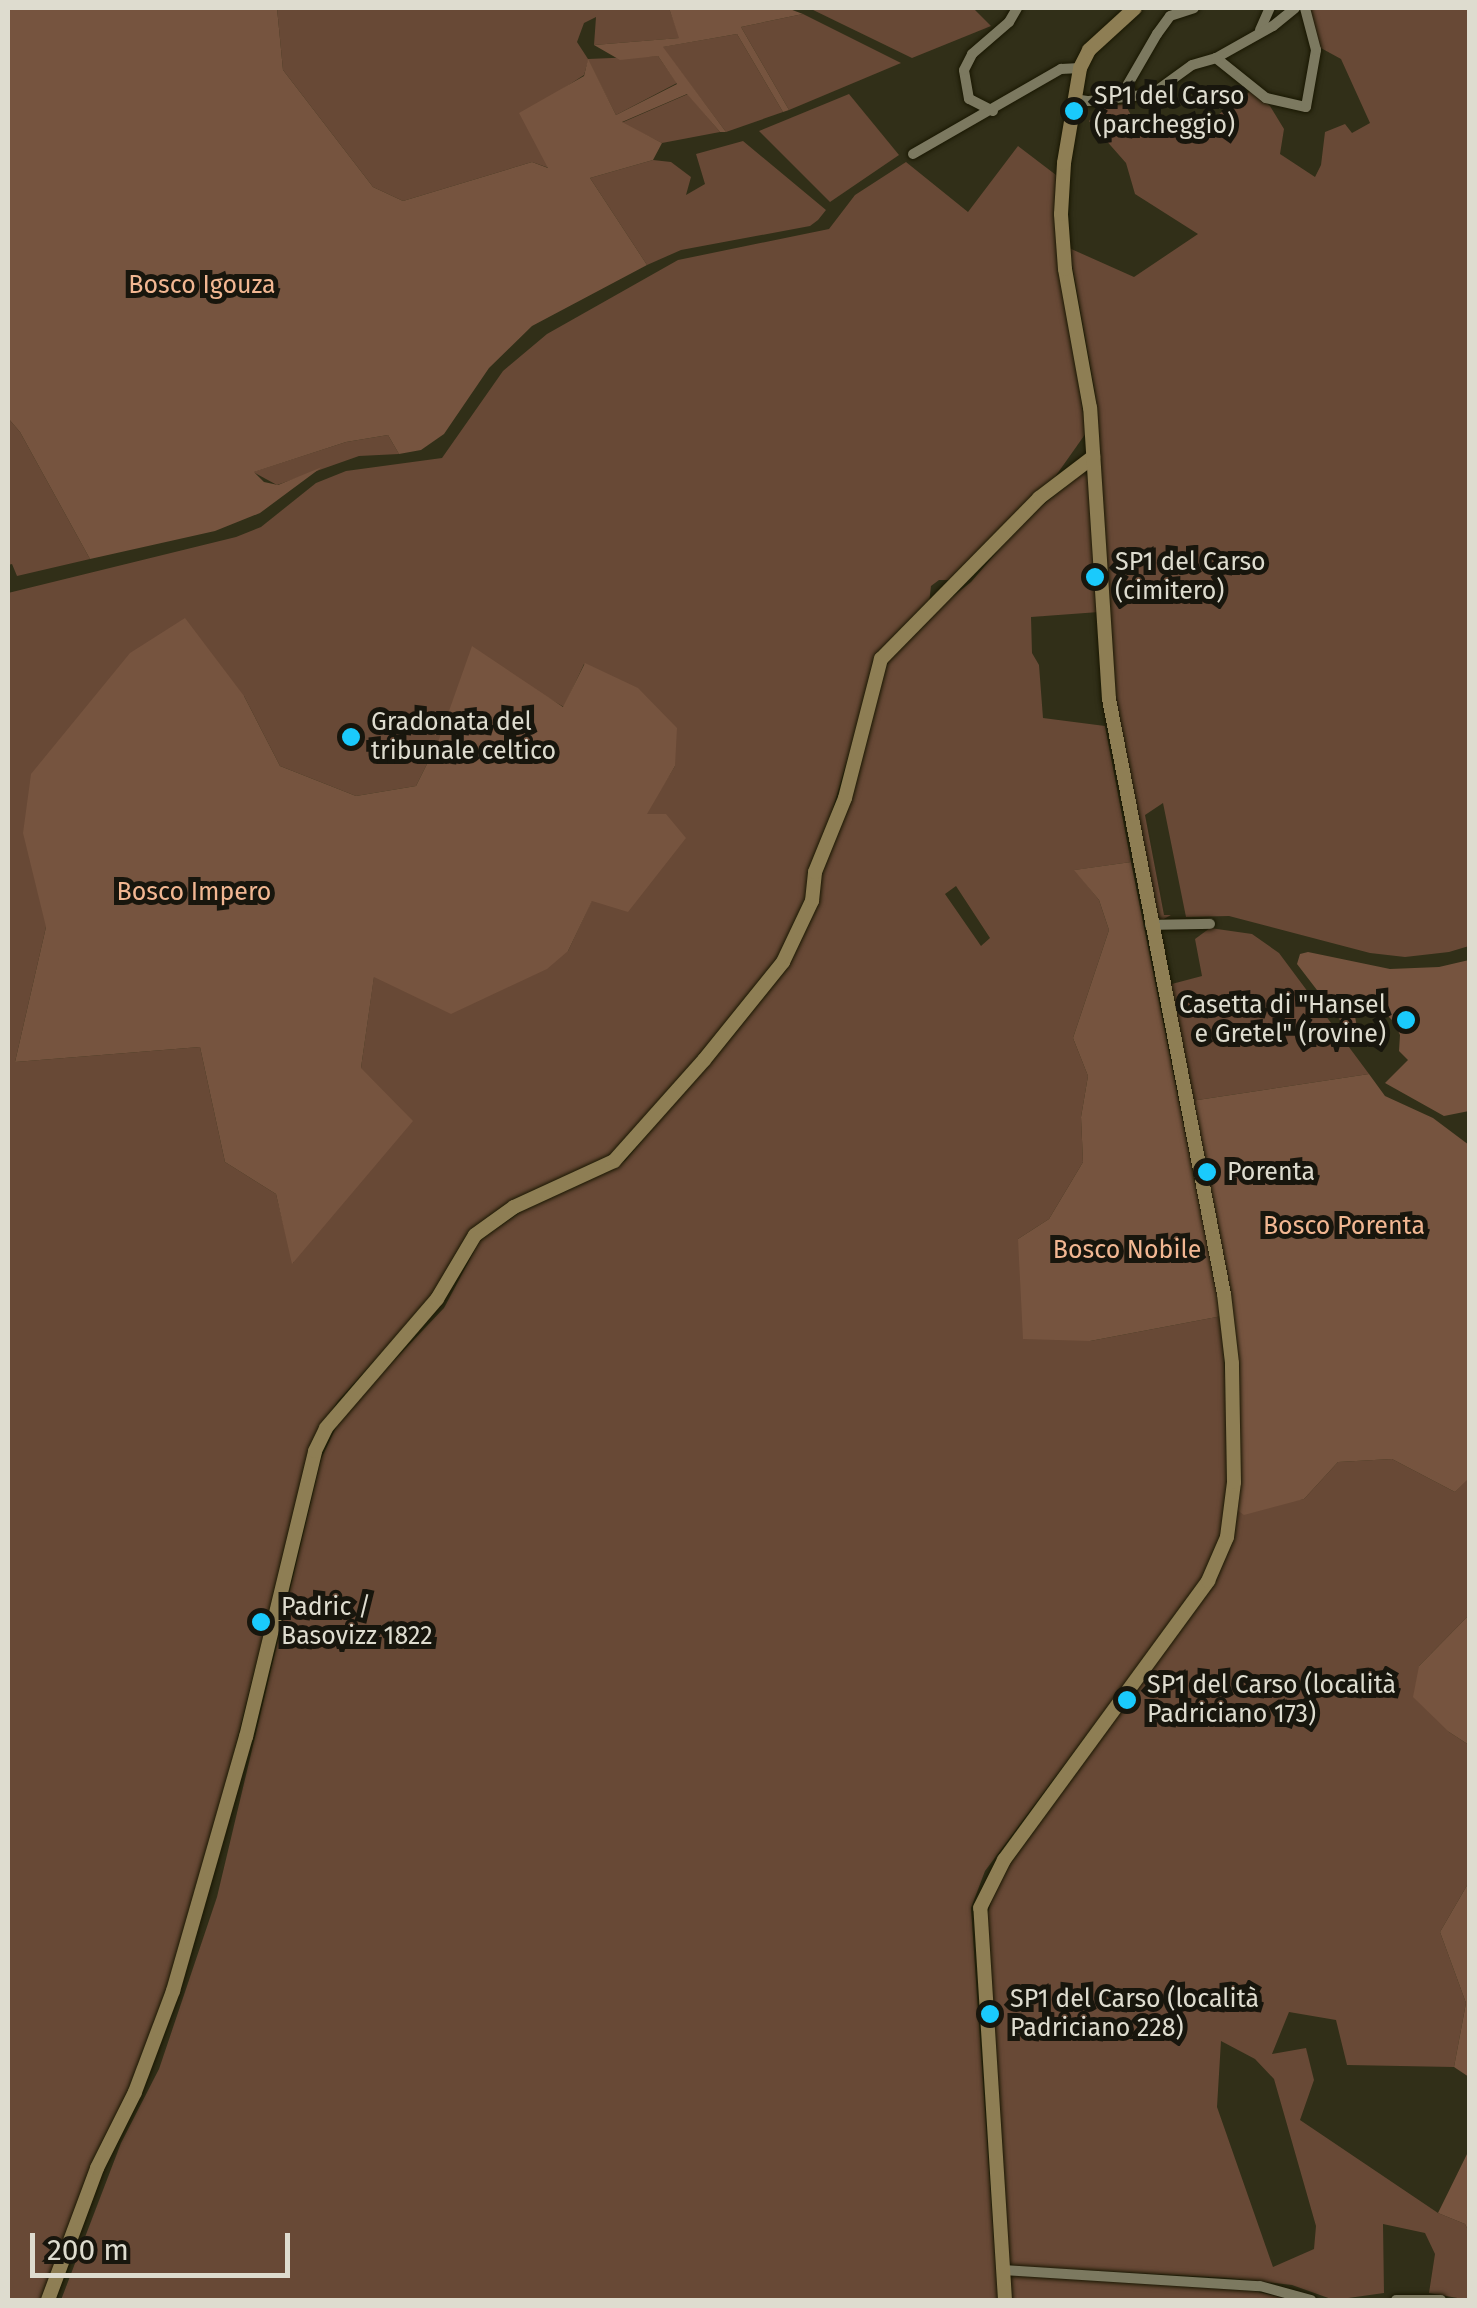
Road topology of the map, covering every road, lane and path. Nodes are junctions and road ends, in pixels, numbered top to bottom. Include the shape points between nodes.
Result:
1 (1016, 8) edge
2 (1136, 8) edge
3 (1194, 8) edge
4 (1270, 8) edge
5 (1295, 8) edge
6 (1305, 8) edge
7 (1260, 30) junction
8 (1216, 58) junction
9 (1080, 68) junction
10 (1130, 95) junction
11 (1074, 99) junction
12 (993, 112) junction
13 (913, 154) dead end
14 (1093, 456) junction
15 (1210, 924) dead end
16 (1150, 926) junction
17 (1003, 2270) junction
18 (48, 2300) edge
19 (1005, 2300) edge
20 (1311, 2300) edge
21 (1396, 2300) edge
22 (1441, 2300) edge

1 - 12 street via 964,70 969,99
2 - 9 main road via 1089,50
3 - 10 street via 1170,16 1156,34 1128,84
4 - 7 street
5 - 7 street
6 - 8 street via 1316,50 1306,107 1266,98
7 - 8 street
8 - 10 street via 1192,65 1162,90
9 - 11 main road
9 - 12 street via 1061,69
10 - 11 street
11 - 14 main road via 1060,214
12 - 13 street
14 - 16 main road via 1108,699
14 - 18 main road via 1039,498 882,659 845,798 815,872 812,901 783,962 615,1159 514,1207 475,1235 437,1299 326,1428 173,1992
15 - 16 street
16 - 17 main road via 1226,1306 1232,1514 1208,1581 1004,1860 980,1908
17 - 19 main road
17 - 20 street via 1260,2286
21 - 22 street

